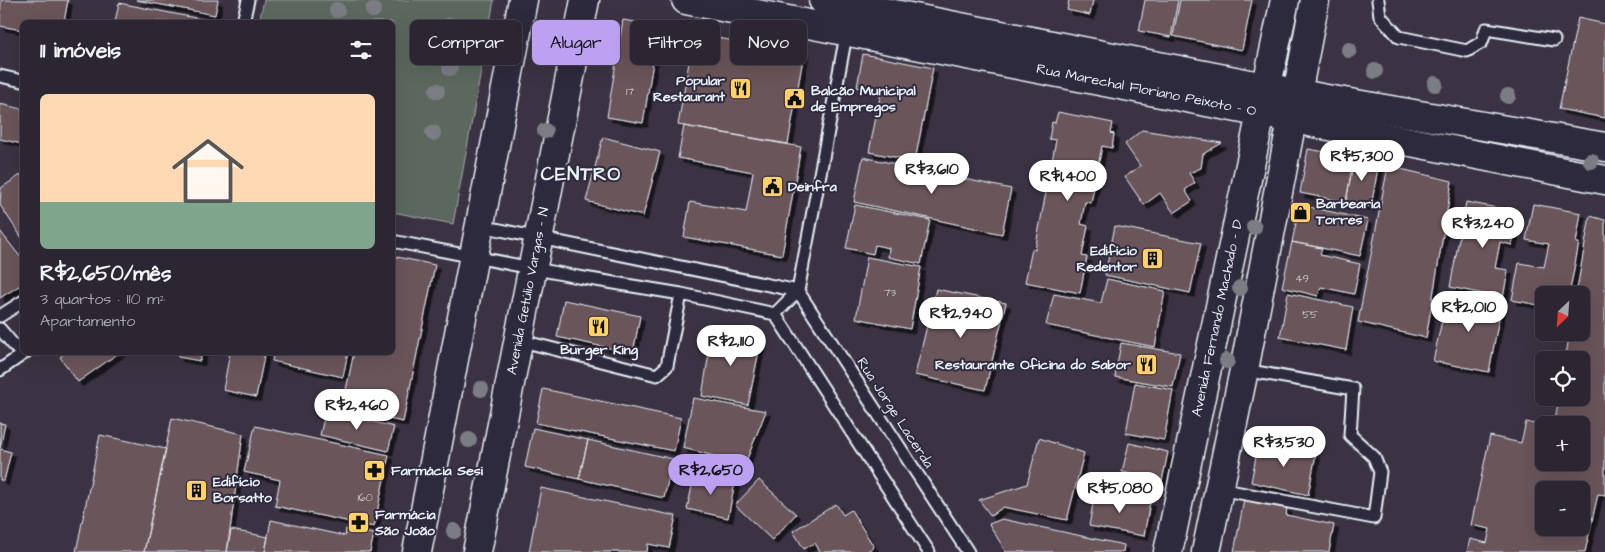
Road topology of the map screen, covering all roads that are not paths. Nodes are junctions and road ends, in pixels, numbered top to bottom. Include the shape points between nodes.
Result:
1 (248, 0) edge
2 (523, 0) edge
3 (585, 0) edge
4 (686, 0) edge
5 (823, 0) edge
6 (1285, 0) edge
7 (1315, 0) edge
8 (1378, 0) edge
9 (850, 12) edge
10 (243, 20) edge
11 (1554, 40) dead end
12 (0, 76) edge
13 (20, 81) edge
14 (1267, 86) junction
15 (1294, 106) junction
16 (1262, 113) junction
17 (1605, 147) edge
18 (1605, 180) edge
19 (481, 226) junction
20 (538, 238) junction
21 (395, 241) edge
22 (475, 257) junction
23 (532, 269) junction
24 (798, 291) junction
25 (681, 294) junction
26 (20, 303) edge
27 (775, 314) junction
28 (0, 316) edge
29 (0, 330) edge
30 (518, 340) junction
31 (20, 350) edge
32 (22, 355) edge
33 (0, 370) edge
34 (1244, 370) junction
35 (1219, 489) junction
36 (417, 552) edge
37 (477, 552) edge
38 (929, 552) edge
39 (968, 552) edge
40 (1168, 552) edge
41 (1206, 552) edge

1 - 10 lane
2 - 19 street
3 - 20 street, Avenida Getúlio Vargas - N
4 - 9 street, Rua Marechal Floriano Peixoto - O
5 - 9 street, Rua Marechal Floriano Peixoto - O
6 - 14 street, Avenida Fernando Machado - D
7 - 15 street
8 - 11 lane via 1380,16 1399,37 1467,51 1482,42 1486,29
9 - 14 street, Rua Marechal Floriano Peixoto - O
9 - 16 street, Rua Marechal Floriano Peixoto - O
9 - 24 lane
12 - 13 lane
14 - 15 street, Rua Marechal Floriano Peixoto - O
14 - 16 street, Avenida Fernando Machado - D
15 - 16 street, Rua Marechal Floriano Peixoto - O
15 - 17 street, Rua Marechal Floriano Peixoto - O
15 - 18 street, Rua Marechal Floriano Peixoto - O
15 - 34 street
16 - 40 street, Avenida Fernando Machado - D
19 - 20 lane
19 - 22 street
20 - 23 street, Avenida Getúlio Vargas - N
20 - 24 lane
21 - 22 lane
22 - 23 lane
22 - 36 street
23 - 25 lane
23 - 30 street, Avenida Getúlio Vargas - N
24 - 27 lane
24 - 39 lane, Rua Jorge Lacerda
25 - 27 lane
25 - 30 lane via 667,366 657,375
26 - 28 lane
27 - 38 lane
29 - 31 lane
30 - 37 street, Avenida Getúlio Vargas - N
32 - 33 lane
34 - 35 street
34 - 35 lane via 1353,390 1350,435 1374,457 1380,472 1374,518
35 - 41 street

